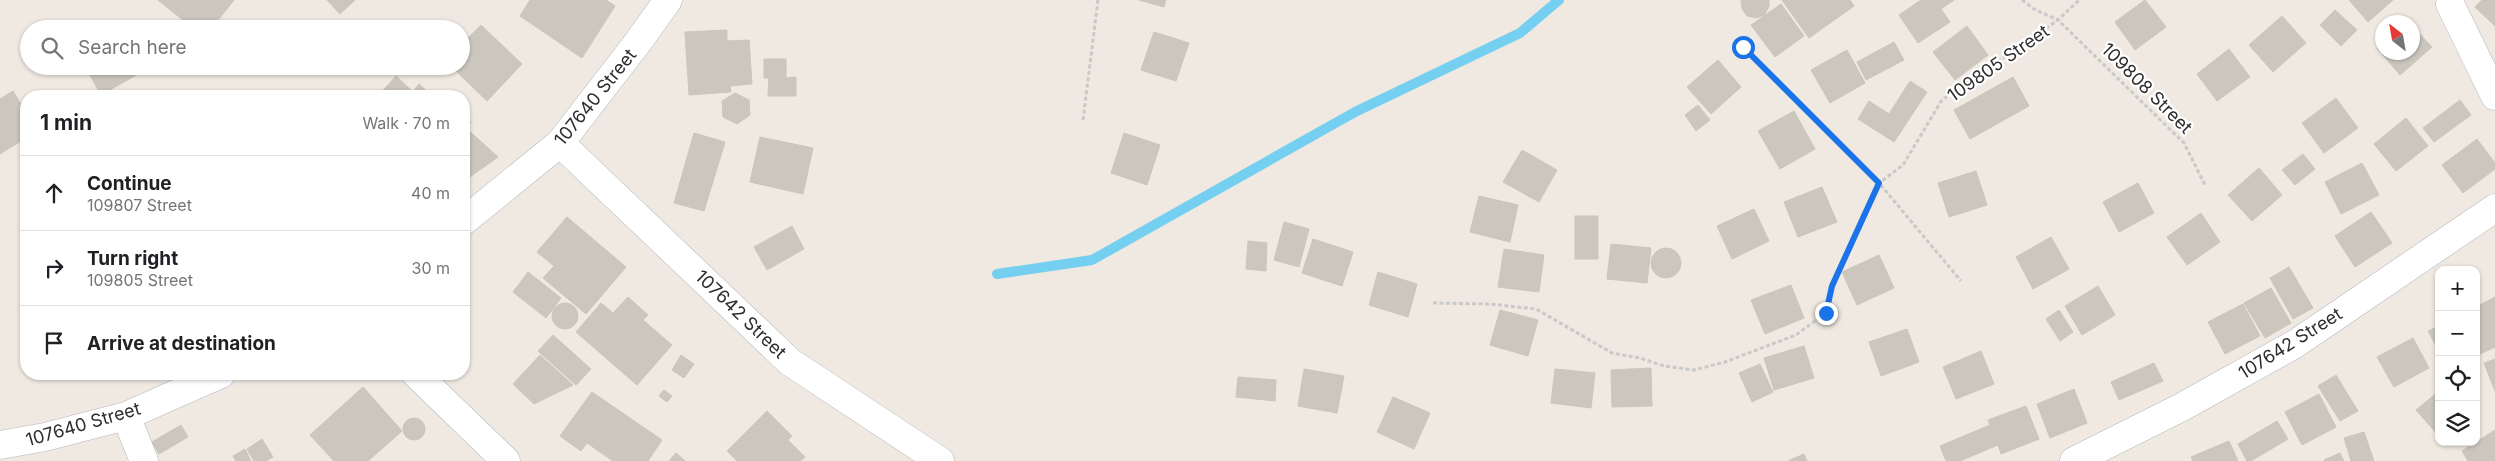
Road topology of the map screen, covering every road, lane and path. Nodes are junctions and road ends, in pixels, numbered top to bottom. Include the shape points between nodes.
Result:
1 (668, 0) edge
2 (1098, 0) edge
3 (2022, 0) edge
4 (2079, 0) edge
5 (2450, 4) dead end
6 (2058, 20) junction
7 (1743, 47) dead end
8 (2495, 96) edge
9 (1083, 120) dead end
10 (560, 143) junction
11 (1879, 183) junction
12 (2204, 185) dead end
13 (2495, 208) edge
14 (470, 215) edge
15 (1961, 281) dead end
16 (1433, 303) dead end
17 (207, 380) edge
18 (422, 380) edge
19 (126, 416) junction
20 (0, 445) edge
21 (144, 461) edge
22 (506, 461) edge
23 (940, 461) edge
24 (2074, 461) edge

1 - 10 street, 107640 Street
2 - 9 path
3 - 6 path, 109808 Street
4 - 6 path, 109805 Street
5 - 8 street
6 - 11 path, 109805 Street via 1942,100 1902,165
6 - 12 path, 109808 Street via 2184,143
7 - 11 path
10 - 14 street, 107640 Street
10 - 23 street, 107642 Street via 790,362
11 - 15 path
11 - 16 path, 109805 Street via 1832,286 1826,313 1796,335 1725,362 1694,370 1664,366 1612,353 1536,309
13 - 24 street, 107642 Street via 2295,344 2182,408
17 - 19 street, 107640 Street
18 - 22 street
19 - 20 street, 107640 Street
19 - 21 street

